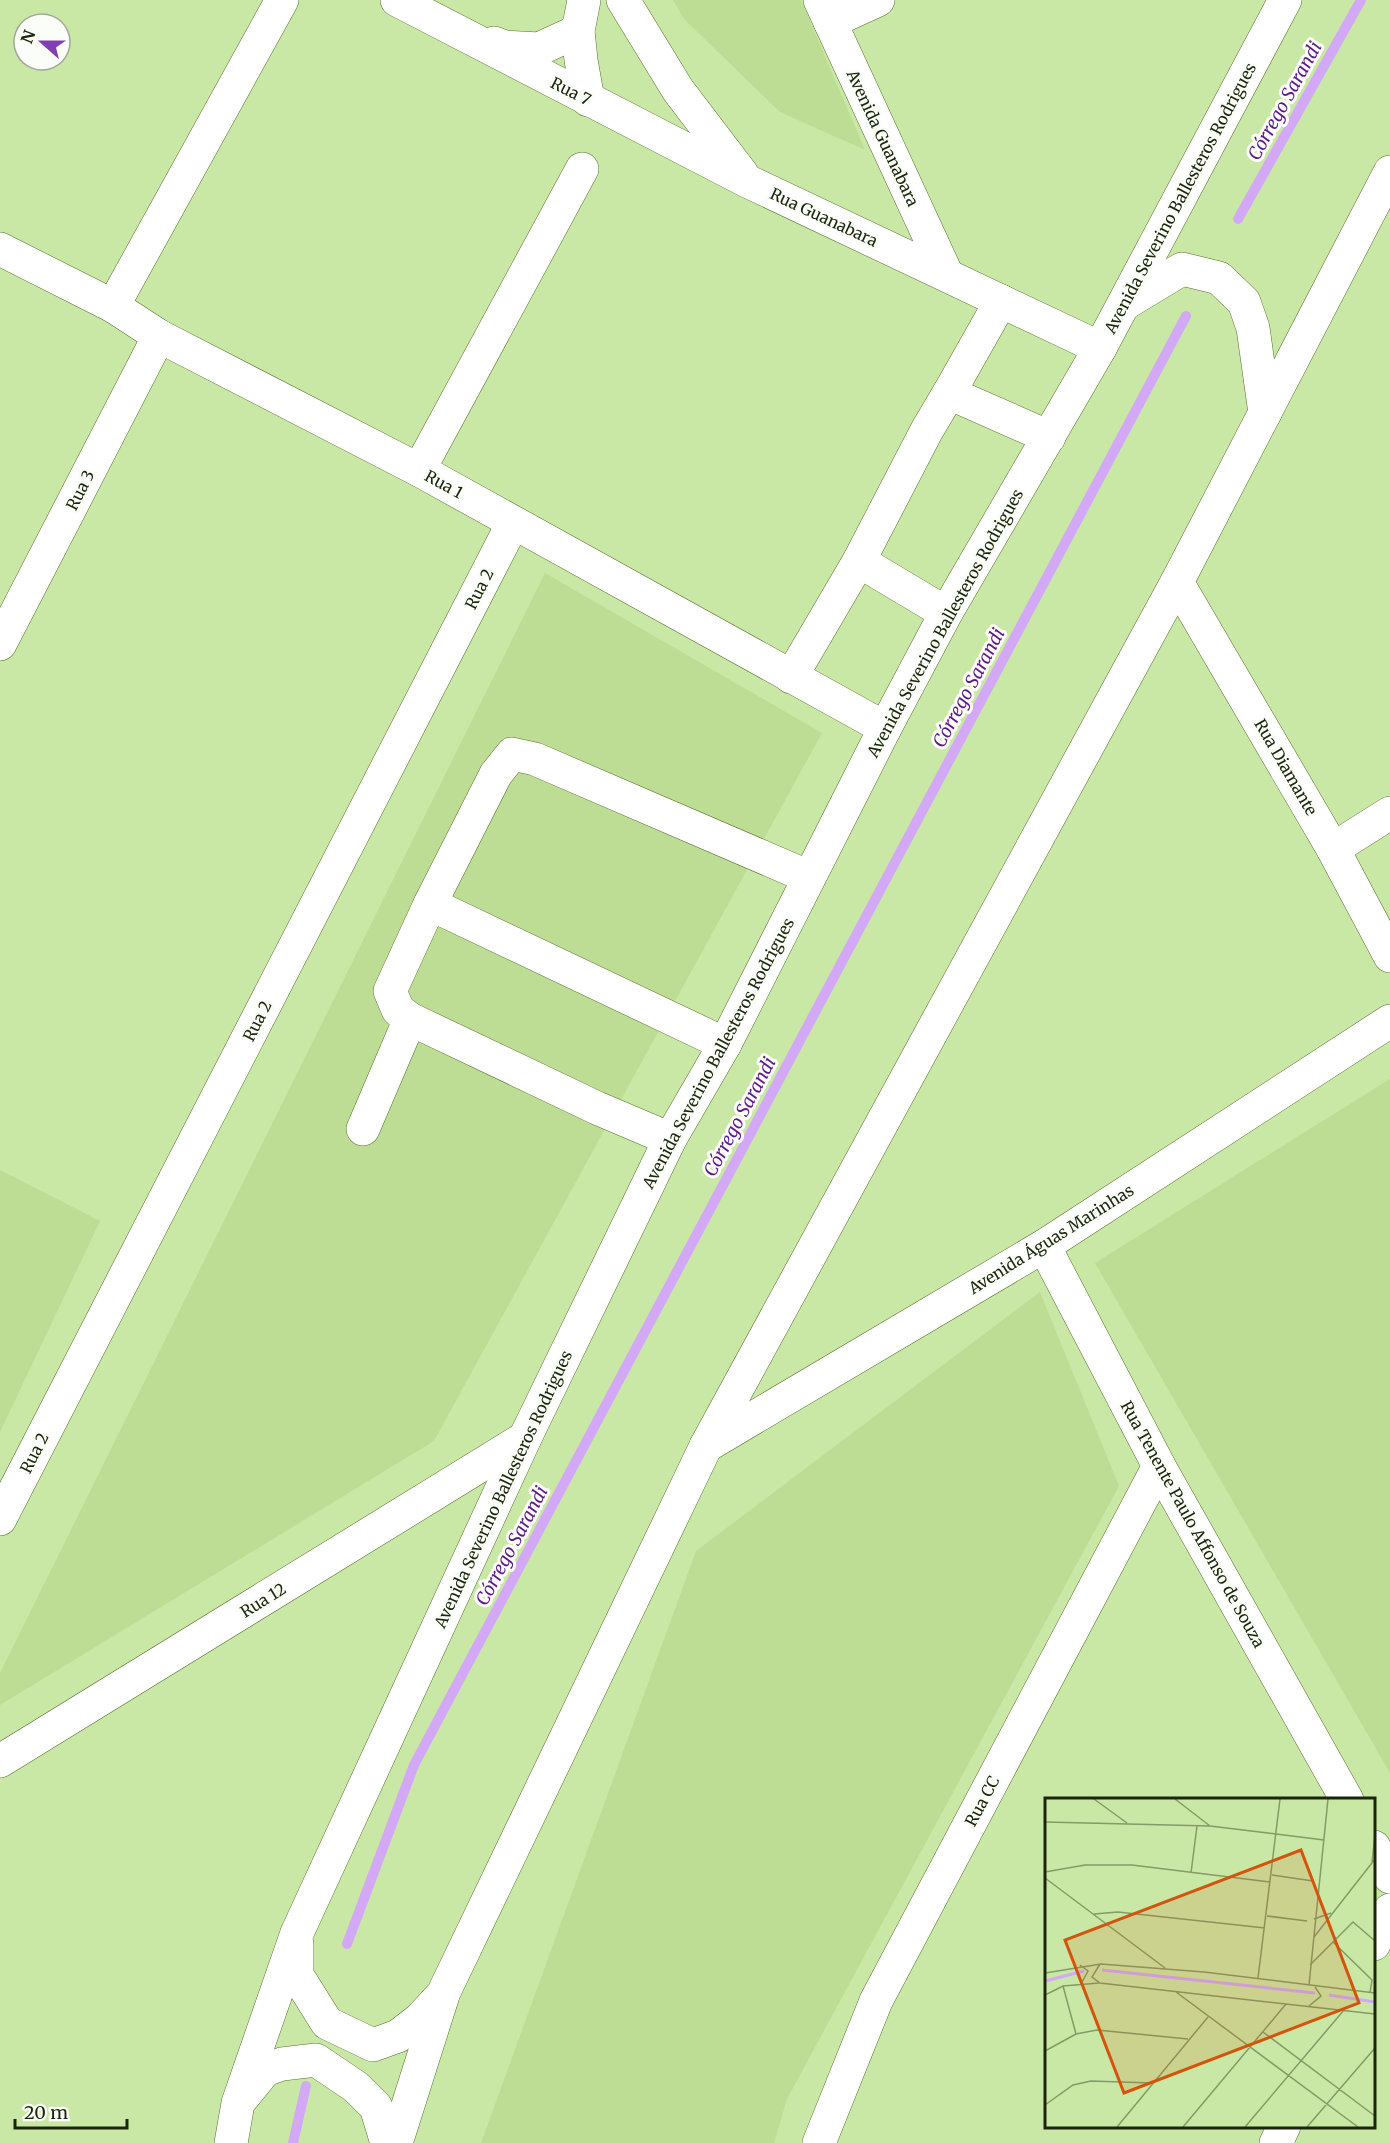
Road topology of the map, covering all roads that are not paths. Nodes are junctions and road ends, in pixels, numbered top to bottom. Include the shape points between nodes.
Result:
1 (282, 0) edge
2 (397, 0) edge
3 (623, 0) edge
4 (878, 0) edge
5 (1285, 0) edge
6 (825, 11) edge
7 (581, 15) edge
8 (456, 31) junction
9 (588, 100) junction
10 (582, 169) dead end
11 (1390, 172) edge
12 (747, 181) junction
13 (0, 249) edge
14 (946, 275) junction
15 (1000, 301) junction
16 (1124, 304) junction
17 (113, 306) junction
18 (159, 336) junction
19 (1100, 348) junction
20 (949, 393) junction
21 (1264, 413) junction
22 (1050, 436) junction
23 (419, 470) junction
24 (513, 523) junction
25 (859, 561) junction
26 (1177, 582) junction
27 (946, 613) junction
28 (0, 644) edge
29 (791, 677) junction
30 (885, 728) junction
31 (1390, 813) edge
32 (1333, 849) junction
33 (809, 877) junction
34 (430, 904) junction
35 (1390, 956) edge
36 (410, 1019) junction
37 (1390, 1021) edge
38 (725, 1044) junction
39 (363, 1129) dead end
40 (670, 1139) junction
41 (1044, 1246) junction
42 (525, 1438) junction
43 (706, 1446) junction
44 (1159, 1466) junction
45 (0, 1519) edge
46 (0, 1761) edge
47 (1346, 1798) edge
48 (1375, 1849) edge
49 (1390, 1876) edge
50 (1390, 1910) edge
51 (297, 1933) junction
52 (1375, 1942) edge
53 (443, 1994) junction
54 (238, 2103) junction
55 (1284, 2128) edge
56 (231, 2143) edge
57 (387, 2143) edge
58 (396, 2143) edge
59 (819, 2143) edge
60 (1276, 2143) edge

1 - 17 street
2 - 8 street, Rua 7
3 - 12 street, Rua Guanabara via 678,90
4 - 6 street
5 - 16 street, Avenida Severino Ballesteros Rodrigues
6 - 14 street, Avenida Guanabara
7 - 8 street via 539,49 505,47
7 - 9 street via 581,60
8 - 9 street, Rua 7
9 - 12 street, Rua 7
10 - 23 street
11 - 21 street
12 - 14 street, Rua Guanabara
13 - 17 street, Rua 1
14 - 15 street, Rua Guanabara
15 - 19 street, Rua Guanabara
15 - 20 street
16 - 19 street, Avenida Severino Ballesteros Rodrigues
16 - 21 street via 1182,269 1219,278 1244,302 1253,328
17 - 18 street, Rua 1
18 - 23 street, Rua 1
18 - 28 street, Rua 3
19 - 22 street, Avenida Severino Ballesteros Rodrigues
20 - 22 street
20 - 25 street
21 - 26 street
22 - 27 street, Avenida Severino Ballesteros Rodrigues
23 - 24 street, Rua 1
24 - 29 street, Rua 1
24 - 45 street, Rua 2
25 - 27 street
25 - 29 street
26 - 32 street, Rua Diamante
26 - 43 street
27 - 30 street, Avenida Severino Ballesteros Rodrigues
29 - 30 street, Rua 1
30 - 33 street, Avenida Severino Ballesteros Rodrigues
31 - 32 street
32 - 35 street, Rua Diamante
33 - 34 street via 535,759 512,754 496,774
33 - 38 street, Avenida Severino Ballesteros Rodrigues
34 - 36 street via 390,991 398,1010
34 - 38 street
36 - 39 street
36 - 40 street
37 - 41 street, Avenida Águas Marinhas
38 - 40 street, Avenida Severino Ballesteros Rodrigues
40 - 42 street, Avenida Severino Ballesteros Rodrigues
41 - 43 street, Avenida Águas Marinhas
41 - 44 street, Rua Tenente Paulo Affonso de Souza
42 - 46 street, Rua 12
42 - 51 street, Avenida Severino Ballesteros Rodrigues
43 - 53 street
44 - 47 street, Rua Tenente Paulo Affonso de Souza
44 - 59 street, Rua CC via 876,2001
48 - 49 street
50 - 52 street
51 - 53 street via 297,1975 327,2023 373,2045 398,2036
51 - 54 street, Avenida Severino Ballesteros Rodrigues
53 - 58 street
54 - 56 street, Avenida Severino Ballesteros Rodrigues
54 - 57 street via 265,2070 316,2060 356,2087 376,2107
55 - 60 street

